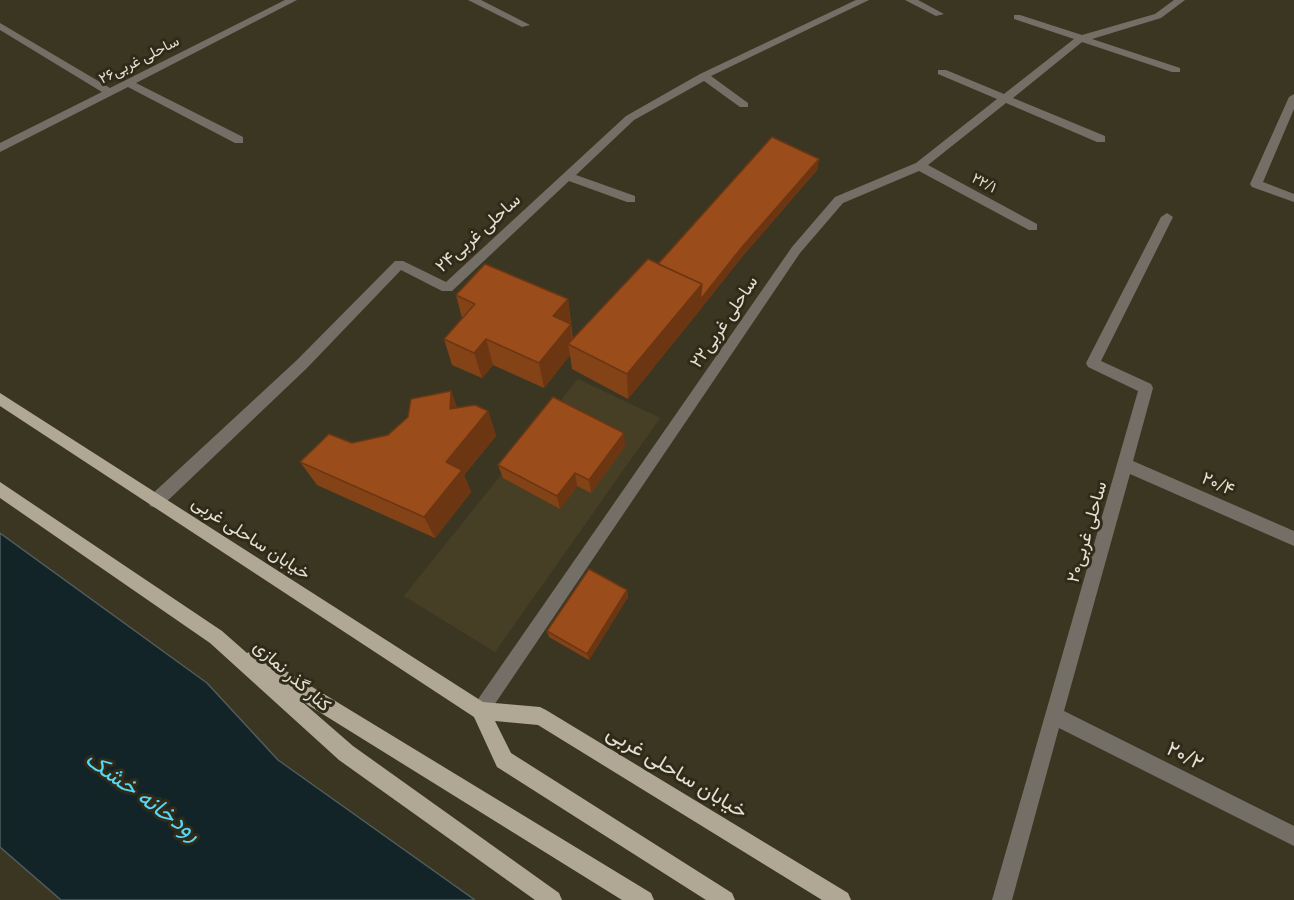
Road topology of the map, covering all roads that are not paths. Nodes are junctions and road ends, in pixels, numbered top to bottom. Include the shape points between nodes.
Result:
1 (292, 0) edge
2 (474, 0) edge
3 (864, 0) edge
4 (910, 0) edge
5 (1180, 0) edge
6 (939, 14) dead end
7 (1017, 17) dead end
8 (525, 25) dead end
9 (0, 27) edge
10 (1080, 39) junction
11 (1176, 70) dead end
12 (942, 72) dead end
13 (704, 76) junction
14 (128, 83) junction
15 (109, 92) junction
16 (1004, 98) junction
17 (1294, 98) edge
18 (744, 105) dead end
19 (1101, 139) dead end
20 (239, 140) dead end
21 (0, 148) edge
22 (920, 166) junction
23 (567, 176) junction
24 (1294, 198) edge
25 (630, 199) dead end
26 (1167, 217) dead end
27 (1033, 227) dead end
28 (0, 399) edge
29 (1126, 465) junction
30 (0, 489) edge
31 (156, 501) junction
32 (1294, 539) edge
33 (216, 638) junction
34 (480, 711) junction
35 (1056, 717) junction
36 (1294, 836) edge
37 (552, 900) edge
38 (644, 900) edge
39 (725, 900) edge
40 (841, 900) edge
41 (1002, 900) edge

1 - 14 street, ساحلی غربی۲۶
2 - 8 street
3 - 13 street, ساحلی غربی۲۴
4 - 6 street
5 - 10 street via 1158,16
7 - 10 street
9 - 15 street
10 - 11 street
10 - 16 street, ساحلی غربی۲۲
12 - 16 street
13 - 18 street
13 - 23 street, ساحلی غربی۲۴ via 630,118
14 - 15 street, ساحلی غربی۲۶
14 - 20 street
15 - 21 street, ساحلی غربی۲۶
16 - 19 street
16 - 22 street, ساحلی غربی۲۲
17 - 24 street via 1256,184
22 - 27 street, ۲۲/۱
22 - 34 street, ساحلی غربی۲۲ via 839,200 796,250
23 - 25 street
23 - 31 street, ساحلی غربی۲۴ via 447,288 399,264 302,364
26 - 29 street, ساحلی غربی۲۰ via 1093,363 1146,388
28 - 31 main road, خیابان ساحلی غربی
29 - 32 street, ۲۰/۴
29 - 35 street, ساحلی غربی۲۰
30 - 33 main road, کنار گذر نمازی
31 - 34 main road, خیابان ساحلی غربی
33 - 37 main road, کنار گذر نمازی via 346,753
33 - 38 main road
34 - 39 main road via 504,760
34 - 40 main road, خیابان ساحلی غربی via 540,716
35 - 36 street, ۲۰/۲
35 - 41 street, ساحلی غربی۲۰

